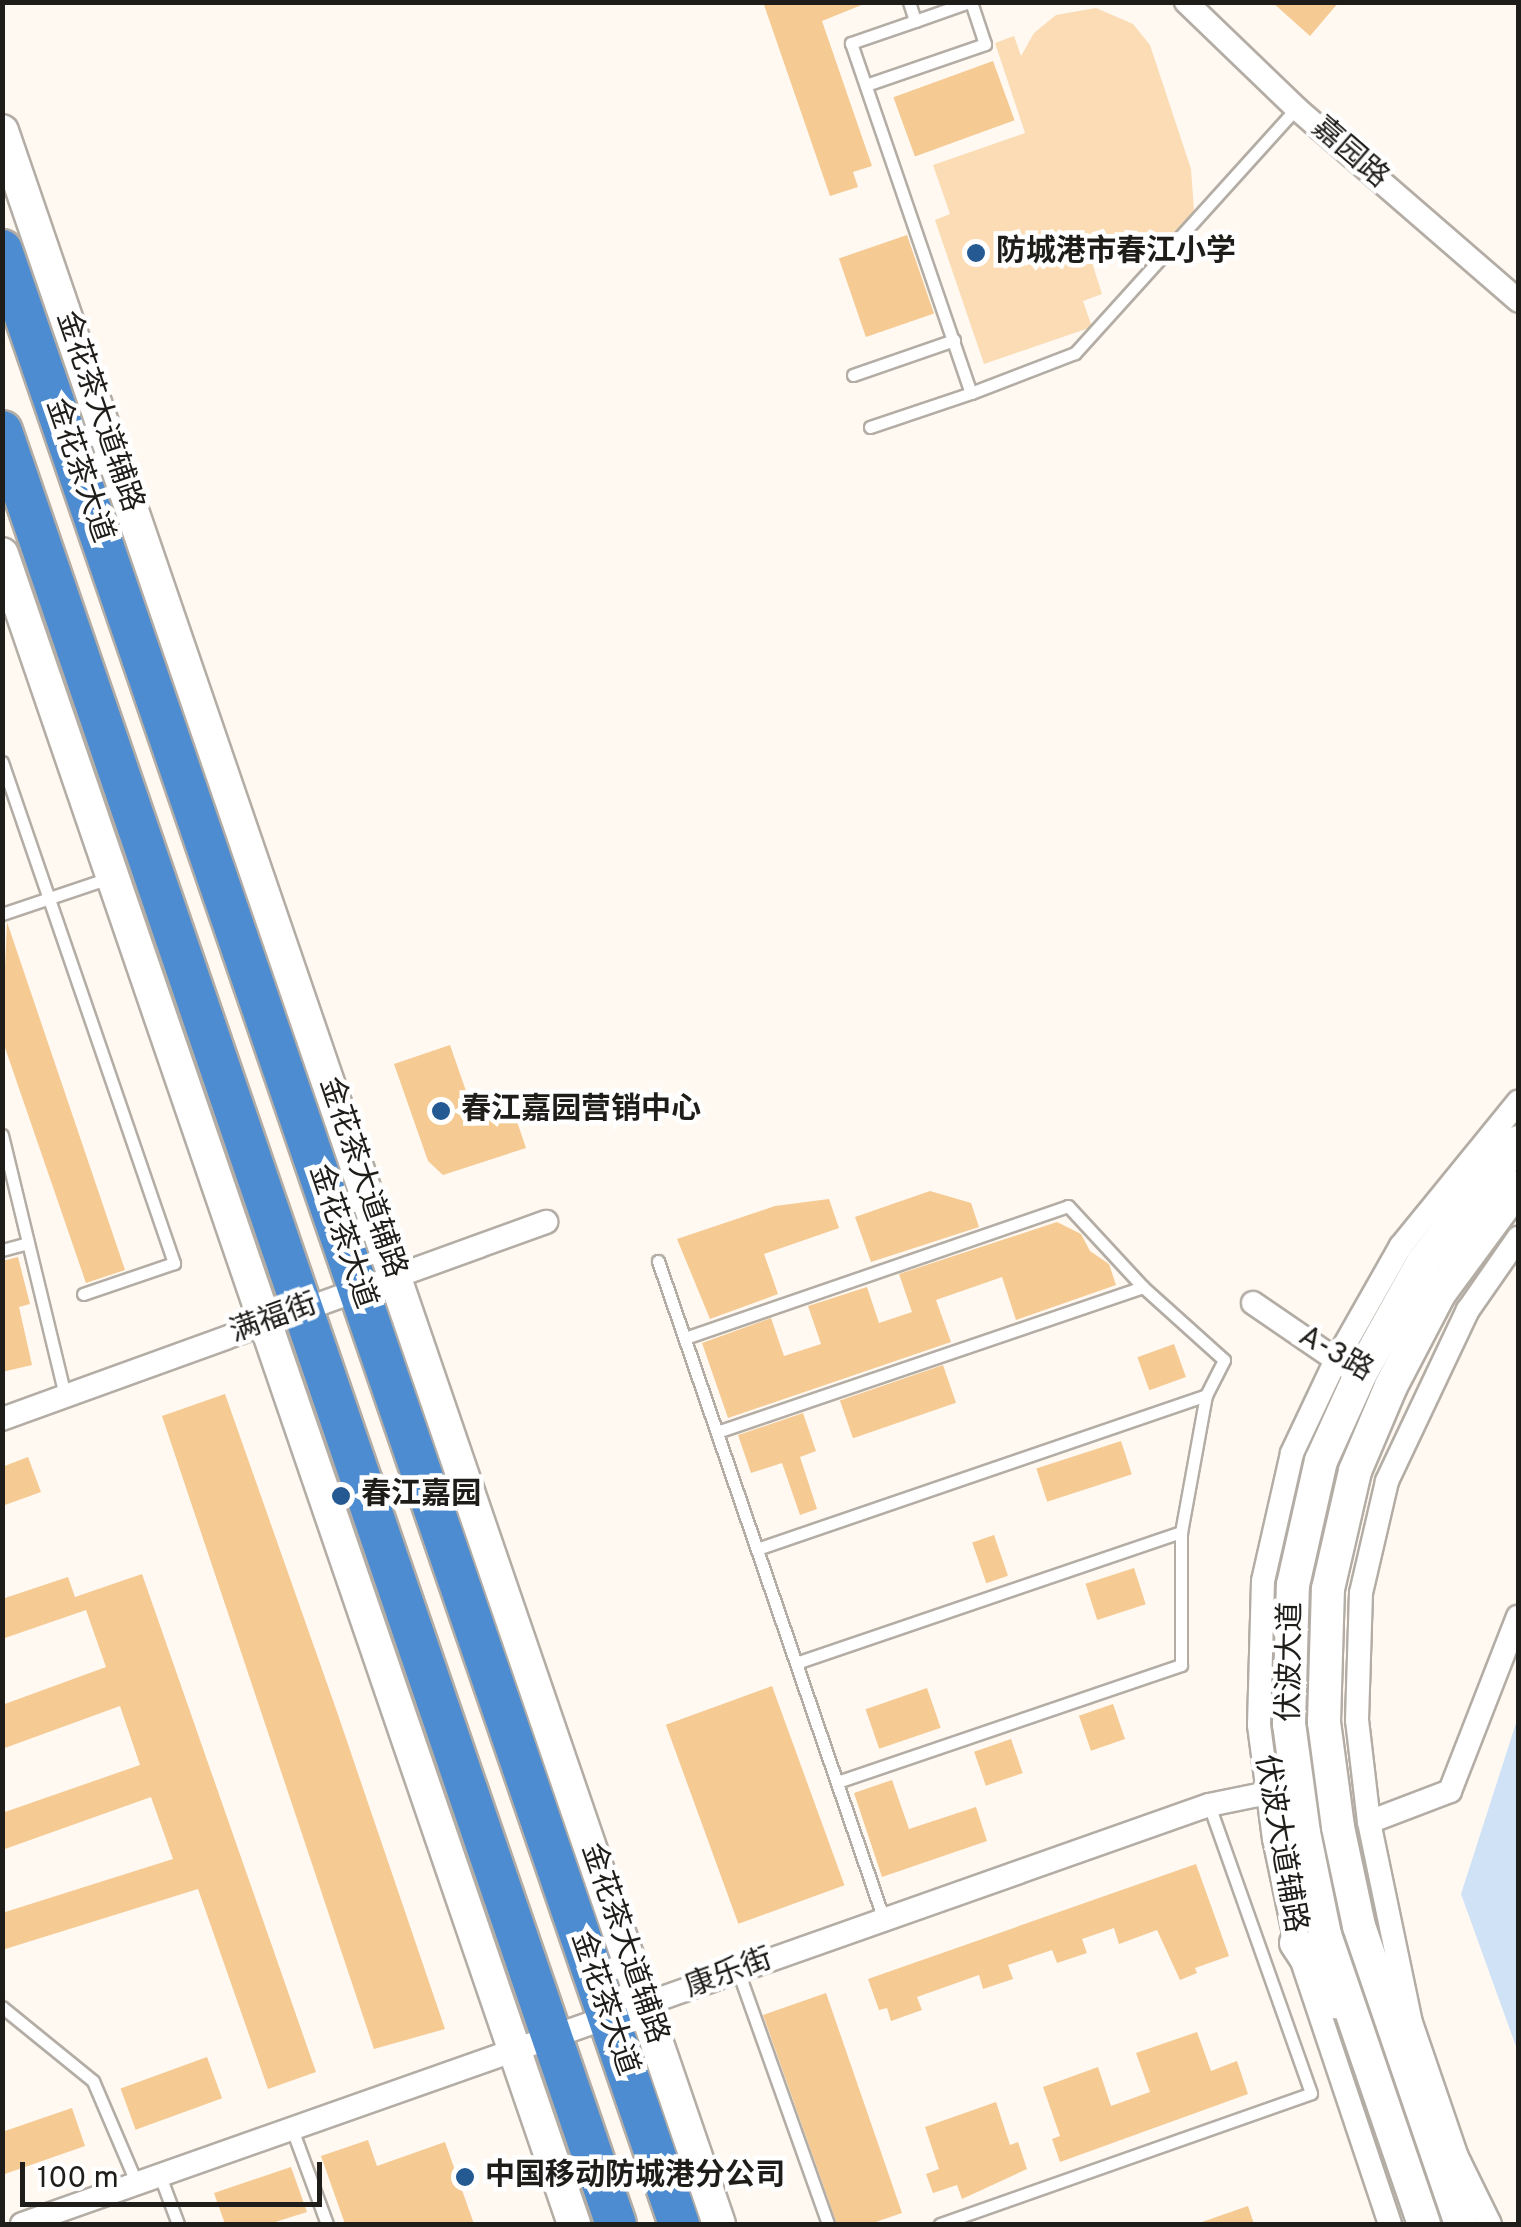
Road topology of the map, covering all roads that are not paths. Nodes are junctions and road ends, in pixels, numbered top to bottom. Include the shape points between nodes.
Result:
1 (909, 2) edge
2 (970, 2) edge
3 (1186, 2) edge
4 (915, 21) junction
5 (866, 85) junction
6 (1296, 108) junction
7 (2, 132) edge
8 (2, 250) edge
9 (1518, 300) edge
10 (954, 340) junction
11 (853, 375) dead end
12 (971, 393) junction
13 (870, 427) dead end
14 (2, 431) edge
15 (2, 554) edge
16 (2, 762) edge
17 (113, 877) junction
18 (49, 898) junction
19 (2, 914) edge
20 (1518, 1102) edge
21 (2, 1135) edge
22 (1518, 1142) edge
23 (1518, 1187) edge
24 (546, 1222) dead end
25 (1518, 1238) edge
26 (28, 1243) junction
27 (2, 1250) edge
28 (658, 1261) dead end
29 (377, 1283) junction
30 (1143, 1287) junction
31 (83, 1294) dead end
32 (1253, 1303) dead end
33 (284, 1316) junction
34 (685, 1338) junction
35 (1362, 1374) junction
36 (1206, 1395) junction
37 (65, 1396) junction
38 (1421, 1400) junction
39 (2, 1420) edge
40 (717, 1432) junction
41 (1181, 1532) junction
42 (757, 1548) junction
43 (1518, 1617) edge
44 (796, 1663) junction
45 (837, 1782) junction
46 (1268, 1793) junction
47 (1208, 1805) junction
48 (1369, 1822) junction
49 (884, 1920) junction
50 (1296, 1943) junction
51 (738, 1971) junction
52 (2, 2007) edge
53 (626, 2011) junction
54 (552, 2037) junction
55 (1361, 2040) junction
56 (514, 2050) junction
57 (292, 2129) junction
58 (1394, 2135) junction
59 (1448, 2160) junction
60 (160, 2176) junction
61 (137, 2184) junction
62 (29, 2223) edge
63 (178, 2224) edge
64 (327, 2224) edge
65 (574, 2224) edge
66 (616, 2224) edge
67 (679, 2224) edge
68 (719, 2224) edge
69 (828, 2224) edge
70 (940, 2224) edge
71 (1390, 2224) edge
72 (1405, 2224) edge
73 (1424, 2224) edge
74 (1461, 2224) edge
75 (1490, 2224) edge

1 - 4 lane
2 - 4 lane
2 - 5 lane via 985,44
3 - 6 street, 嘉园路
4 - 5 lane via 852,43
5 - 10 lane
6 - 9 street, 嘉园路
6 - 12 lane via 1076,353
7 - 29 street, 金花茶大道辅路
8 - 29 highway, 金花茶大道
10 - 11 lane
10 - 12 lane
12 - 13 lane
14 - 33 highway, 金花茶大道
15 - 17 street
16 - 18 lane
17 - 18 lane
17 - 33 street
18 - 19 lane
18 - 31 lane via 174,1263
20 - 35 street, 伏波大道辅路 via 1401,1246
21 - 26 lane
22 - 35 street, 伏波大道 via 1423,1262
23 - 35 street, 伏波大道 via 1439,1294
24 - 29 street, 满福街
25 - 38 street via 1468,1310
26 - 27 lane
26 - 37 lane
28 - 34 lane
29 - 33 street, 满福街
29 - 53 highway, 金花茶大道
30 - 34 lane via 1068,1206
30 - 36 lane via 1224,1360
30 - 40 lane
32 - 35 street, A-3路
33 - 37 street, 满福街
33 - 54 highway, 金花茶大道
33 - 56 street
34 - 40 lane
35 - 38 street, A-3路
35 - 46 street, 伏波大道辅路 via 1292,1453 1263,1582 1258,1725
35 - 55 street, 伏波大道 via 1321,1461 1294,1585 1289,1724 1325,1935
35 - 59 street, 伏波大道 via 1355,1471 1328,1589 1324,1722 1359,1926
36 - 41 lane
36 - 42 lane
37 - 39 street, 满福街
38 - 48 street via 1387,1481 1362,1593 1357,1720
40 - 42 lane
41 - 44 lane
41 - 45 lane via 1181,1665
42 - 44 lane
43 - 48 street via 1450,1791
44 - 45 lane
45 - 49 lane
46 - 47 street, 康乐街
46 - 50 street, 伏波大道辅路
47 - 49 street, 康乐街
47 - 70 lane via 1310,2093
48 - 59 street
49 - 51 street, 康乐街
50 - 55 street
50 - 71 street, 伏波大道辅路
51 - 53 street, 康乐街
51 - 69 lane
52 - 61 lane via 93,2081
53 - 54 street, 康乐街
53 - 67 highway, 金花茶大道
53 - 68 street, 金花茶大道辅路
54 - 56 street, 康乐街
54 - 66 highway, 金花茶大道
55 - 58 street, 伏波大道
56 - 57 street, 康乐街
56 - 65 street
57 - 60 street, 康乐街
57 - 64 lane
58 - 72 street
58 - 73 street, 伏波大道
59 - 74 street, 伏波大道
59 - 75 street
60 - 61 street, 康乐街
60 - 63 lane
61 - 62 street, 康乐街

